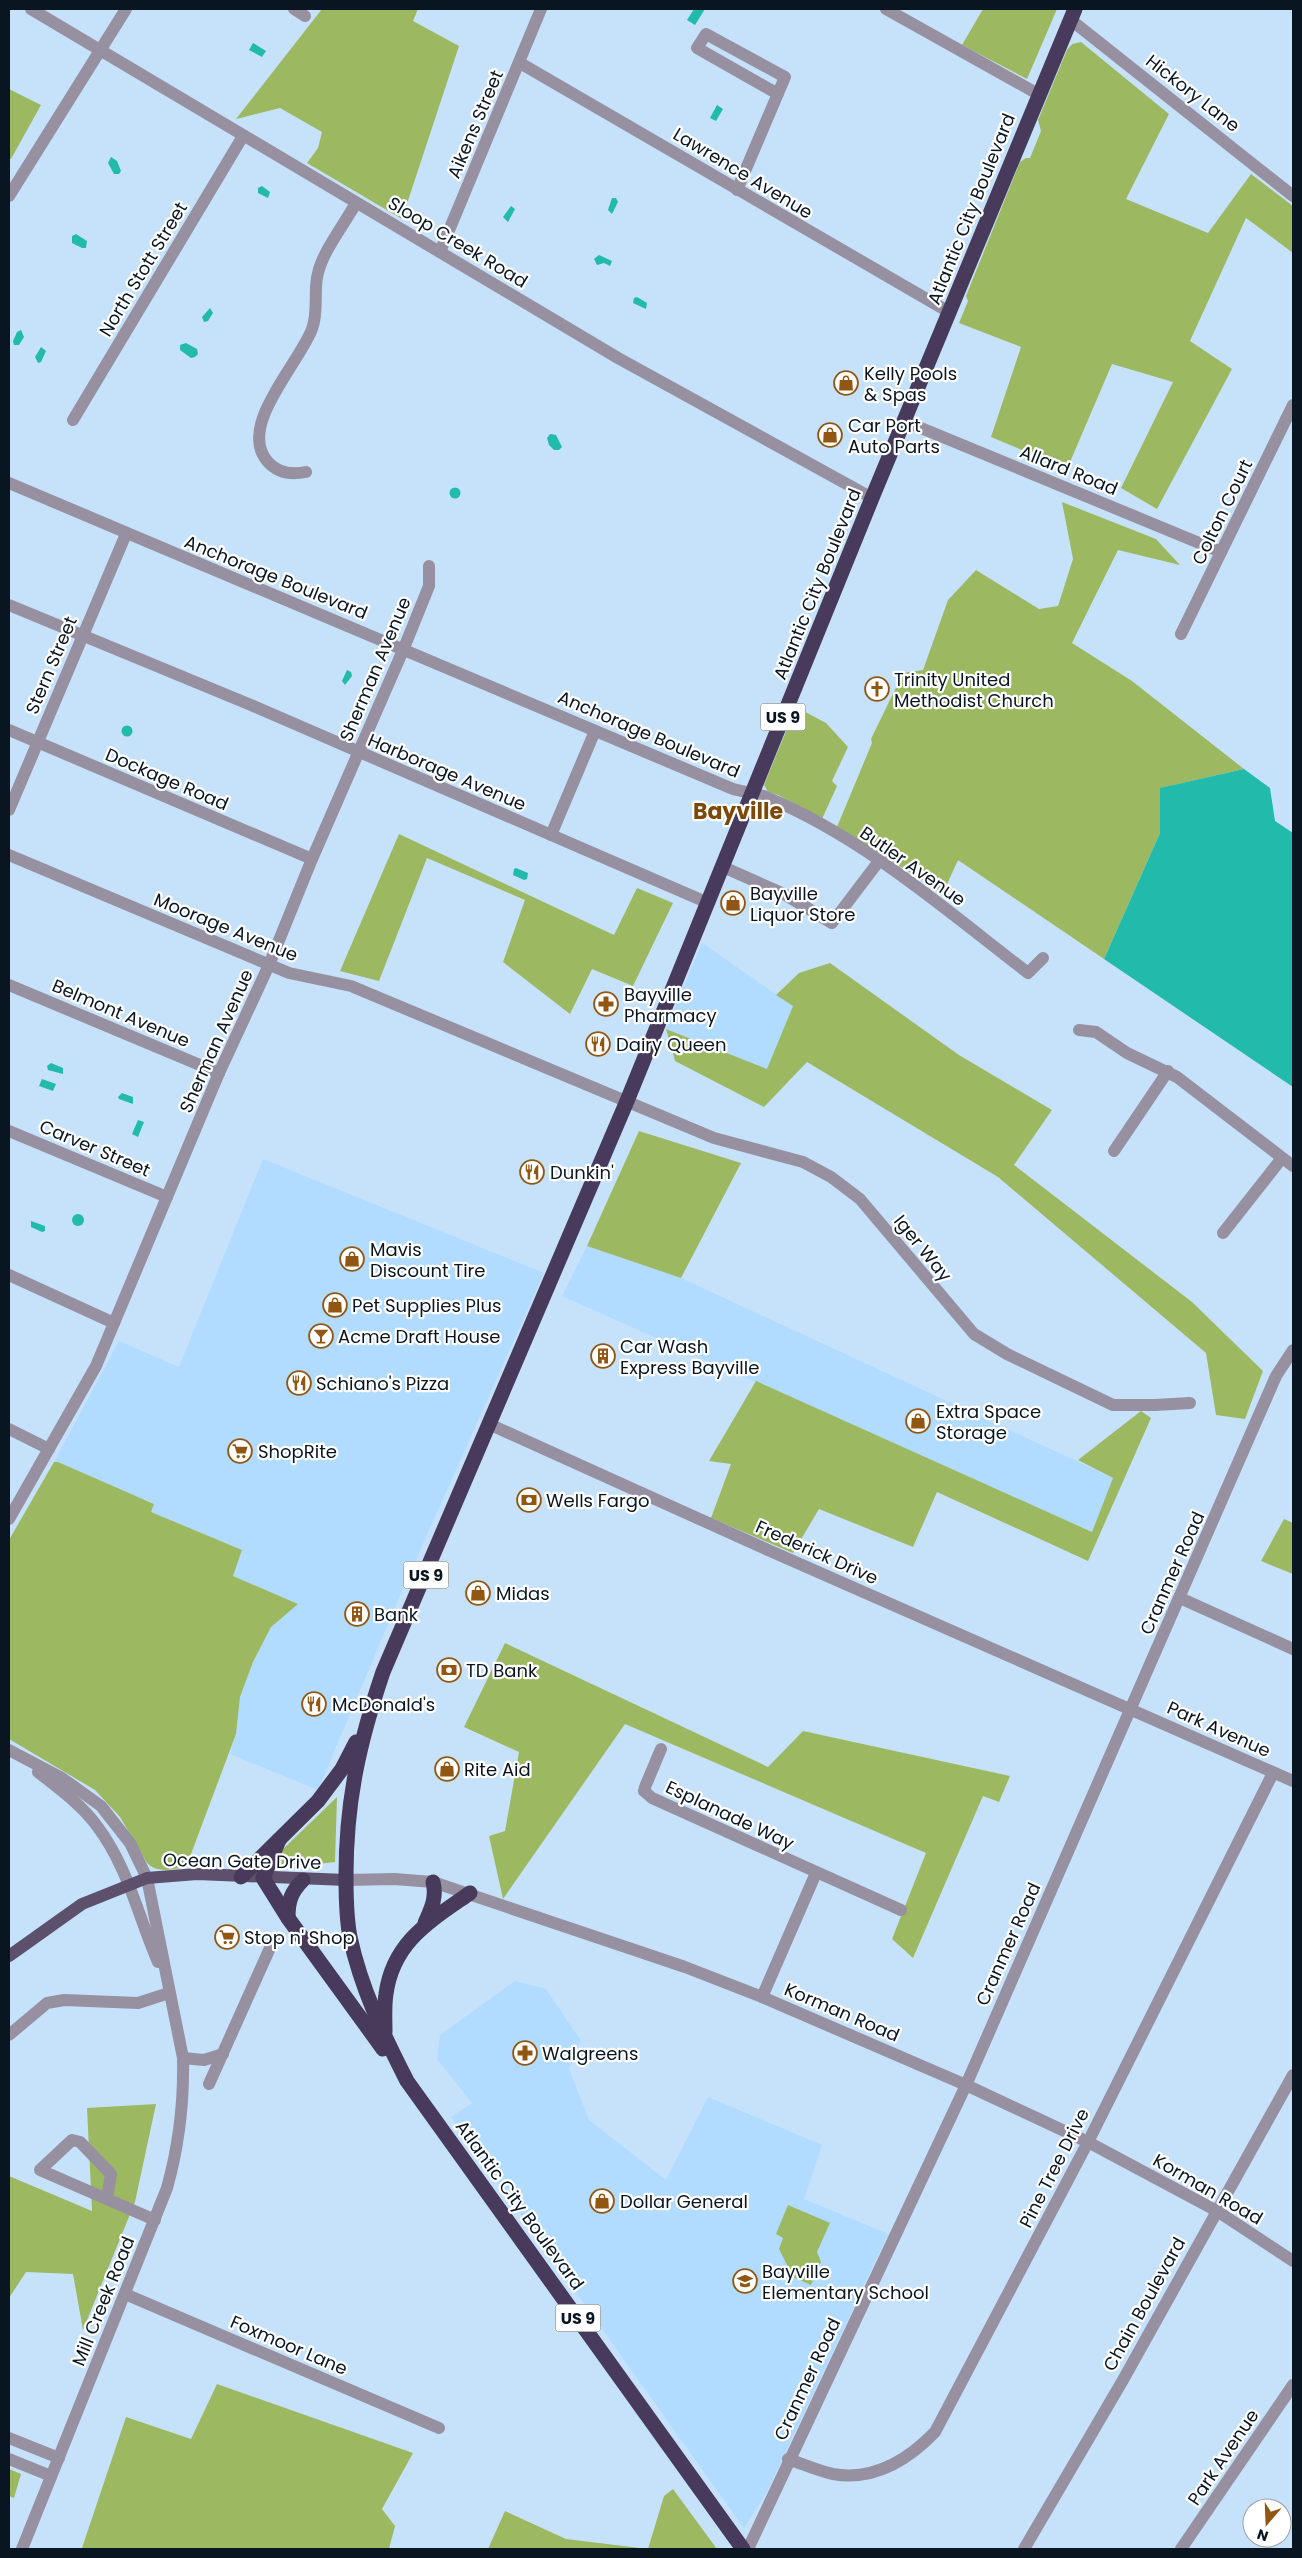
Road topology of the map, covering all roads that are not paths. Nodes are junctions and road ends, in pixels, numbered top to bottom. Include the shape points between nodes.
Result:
1 (31, 9) edge
2 (126, 9) edge
3 (294, 9) edge
4 (541, 9) edge
5 (886, 9) edge
6 (1073, 14) edge
7 (306, 16) dead end
8 (100, 50) junction
9 (520, 63) junction
10 (778, 94) junction
11 (1038, 94) junction
12 (243, 136) junction
13 (737, 190) junction
14 (9, 196) edge
15 (1293, 196) edge
16 (356, 203) junction
17 (440, 252) junction
18 (949, 312) junction
19 (1293, 405) edge
20 (73, 420) dead end
21 (904, 421) junction
22 (306, 472) dead end
23 (9, 484) edge
24 (872, 498) junction
25 (126, 534) junction
26 (1221, 552) junction
27 (430, 566) dead end
28 (9, 605) edge
29 (1181, 634) dead end
30 (82, 636) junction
31 (404, 648) junction
32 (9, 730) edge
33 (594, 731) junction
34 (38, 743) junction
35 (357, 753) junction
36 (751, 794) junction
37 (9, 810) edge
38 (551, 834) junction
39 (9, 855) edge
40 (312, 859) junction
41 (879, 861) junction
42 (721, 866) junction
43 (706, 902) junction
44 (1043, 958) dead end
45 (269, 965) junction
46 (9, 985) edge
47 (1080, 1030) dead end
48 (1168, 1071) junction
49 (219, 1073) junction
50 (627, 1101) junction
51 (9, 1130) edge
52 (1114, 1151) dead end
53 (1282, 1158) junction
54 (1293, 1166) edge
55 (167, 1197) junction
56 (1223, 1233) dead end
57 (9, 1275) edge
58 (114, 1323) junction
59 (1293, 1350) edge
60 (1190, 1403) dead end
61 (491, 1425) junction
62 (9, 1429) edge
63 (49, 1449) junction
64 (9, 1519) edge
65 (1180, 1598) junction
66 (1293, 1649) edge
67 (1131, 1709) junction
68 (364, 1727) junction
69 (661, 1749) dead end
70 (9, 1751) edge
71 (1273, 1773) junction
72 (1293, 1781) edge
73 (279, 1840) junction
74 (816, 1873) junction
75 (241, 1877) junction
76 (147, 1878) junction
77 (263, 1878) junction
78 (303, 1880) junction
79 (346, 1880) junction
80 (432, 1882) junction
81 (130, 1884) junction
82 (470, 1893) junction
83 (901, 1910) dead end
84 (288, 1918) junction
85 (424, 1925) junction
86 (274, 1938) dead end
87 (9, 1956) edge
88 (168, 1989) junction
89 (762, 1997) junction
90 (9, 2035) edge
91 (385, 2039) junction
92 (223, 2054) junction
93 (182, 2058) junction
94 (1293, 2075) edge
95 (407, 2081) junction
96 (209, 2084) dead end
97 (966, 2085) junction
98 (1088, 2142) junction
99 (107, 2199) junction
100 (1216, 2211) junction
101 (155, 2220) junction
102 (1293, 2260) edge
103 (125, 2294) junction
104 (1293, 2386) edge
105 (439, 2428) dead end
106 (9, 2438) edge
107 (59, 2458) junction
108 (9, 2459) edge
109 (788, 2459) junction
110 (52, 2476) junction
111 (22, 2549) edge
112 (743, 2549) edge
113 (748, 2549) edge
114 (1024, 2549) edge
115 (1181, 2549) edge

1 - 8 street, Sloop Creek Road
2 - 8 street
3 - 7 street
4 - 9 street, Aikens Street
5 - 11 street
6 - 11 highway, Atlantic City Boulevard / US 9
6 - 15 street, Hickory Lane
8 - 12 street, Sloop Creek Road
8 - 14 street
9 - 13 street, Lawrence Avenue
9 - 17 street, Aikens Street
10 - 10 street via 785,77 706,34 697,48
10 - 13 street
11 - 18 highway, Atlantic City Boulevard / US 9
12 - 16 street, Sloop Creek Road
12 - 20 street, North Stott Street
13 - 18 street, Lawrence Avenue
16 - 17 street, Sloop Creek Road
16 - 22 street via 318,270 312,330 259,429 259,445 270,464 291,474
17 - 24 street, Sloop Creek Road via 718,414
18 - 21 highway, Atlantic City Boulevard / US 9
19 - 26 street, Colton Court
21 - 24 highway, Atlantic City Boulevard / US 9
21 - 26 street, Allard Road
23 - 25 street, Anchorage Boulevard
24 - 36 highway, Atlantic City Boulevard / US 9
25 - 30 street, Stern Street
25 - 31 street, Anchorage Boulevard
26 - 29 street, Colton Court
27 - 31 street, Sherman Avenue via 429,586
28 - 30 street, Harborage Avenue
30 - 34 street, Stern Street
30 - 35 street, Harborage Avenue
31 - 33 street, Anchorage Boulevard
31 - 35 street, Sherman Avenue
32 - 34 street, Dockage Road
33 - 36 street, Anchorage Boulevard
33 - 38 street
34 - 37 street, Stern Street
34 - 40 street, Dockage Road
35 - 38 street, Harborage Avenue
35 - 40 street, Sherman Avenue
36 - 41 street, Butler Avenue via 765,797 826,828
36 - 42 highway, Atlantic City Boulevard / US 9
38 - 43 street, Harborage Avenue
39 - 45 street, Moorage Avenue
40 - 45 street, Sherman Avenue
41 - 42 street via 832,923 784,894
41 - 44 street, Butler Avenue via 1028,973
42 - 43 highway, Atlantic City Boulevard / US 9
43 - 50 highway, Atlantic City Boulevard / US 9
45 - 49 street, Sherman Avenue
45 - 50 street, Moorage Avenue via 289,973 350,986
46 - 49 street, Belmont Avenue
47 - 48 street via 1096,1032 1127,1053
48 - 52 street
48 - 53 street
49 - 55 street, Sherman Avenue
50 - 60 street, Iger Way via 714,1138 803,1162 837,1181 860,1199 974,1334 1006,1354 1113,1405
50 - 61 highway, Atlantic City Boulevard / US 9
51 - 55 street, Carver Street
53 - 54 street
53 - 56 street
55 - 58 street, Sherman Avenue
57 - 58 street
58 - 63 street, Sherman Avenue via 96,1366
59 - 65 street, Cranmer Road via 1276,1376
61 - 67 street, Frederick Drive
61 - 68 highway, Atlantic City Boulevard / US 9 via 384,1672
62 - 63 street
63 - 64 street, Sherman Avenue
65 - 66 street
65 - 67 street, Cranmer Road
67 - 71 street, Park Avenue
67 - 97 street, Cranmer Road
68 - 73 highway via 331,1785
68 - 79 highway, US 9 via 351,1791
69 - 74 street, Esplanade Way via 644,1791 652,1798
70 - 76 street, Mill Creek Road via 62,1778 101,1806 130,1843
70 - 81 street, Mill Creek Road via 60,1789 97,1824
71 - 72 street, Park Avenue
71 - 98 street, Pine Tree Drive
73 - 75 highway
73 - 77 highway
74 - 83 street, Esplanade Way
74 - 89 street
75 - 76 main road, Ocean Gate Drive via 197,1874
75 - 77 main road, Ocean Gate Drive
76 - 81 main road, Ocean Gate Drive
76 - 88 street, Mill Creek Road
77 - 78 main road, Ocean Gate Drive
77 - 84 highway
78 - 79 main road, Ocean Gate Drive
78 - 84 highway via 288,1902
79 - 80 street, Korman Road
79 - 91 highway, Atlantic City Boulevard / US 9 via 349,1934 354,1957
80 - 82 street, Korman Road
80 - 85 highway via 436,1892
81 - 87 main road, Ocean Gate Drive via 82,1904
81 - 88 street, Mill Creek Road
82 - 85 highway
82 - 89 street, Korman Road
84 - 95 highway
85 - 91 highway via 402,1948 391,1970 385,1995
86 - 92 street
88 - 90 street via 138,2003 64,2000 47,2003
88 - 93 street, Mill Creek Road
89 - 97 street, Korman Road
91 - 95 highway, Atlantic City Boulevard / US 9
92 - 93 street via 204,2060
92 - 96 street
93 - 101 street, Mill Creek Road via 181,2119 175,2159
94 - 100 street, Chain Boulevard
95 - 112 highway, Atlantic City Boulevard / US 9
97 - 98 street, Korman Road
97 - 109 street, Cranmer Road
98 - 100 street, Korman Road
98 - 109 street, Pine Tree Drive via 935,2432 920,2448 880,2471 864,2474 831,2473
99 - 99 street via 99,2196 40,2170 72,2140 80,2142 111,2174
99 - 101 street
100 - 102 street, Korman Road
100 - 114 street, Chain Boulevard
101 - 103 street, Mill Creek Road
103 - 105 street, Foxmoor Lane
103 - 107 street, Mill Creek Road
104 - 115 street, Park Avenue
106 - 107 street
107 - 110 street, Mill Creek Road
108 - 110 street
109 - 113 street, Cranmer Road
110 - 111 street, Mill Creek Road

